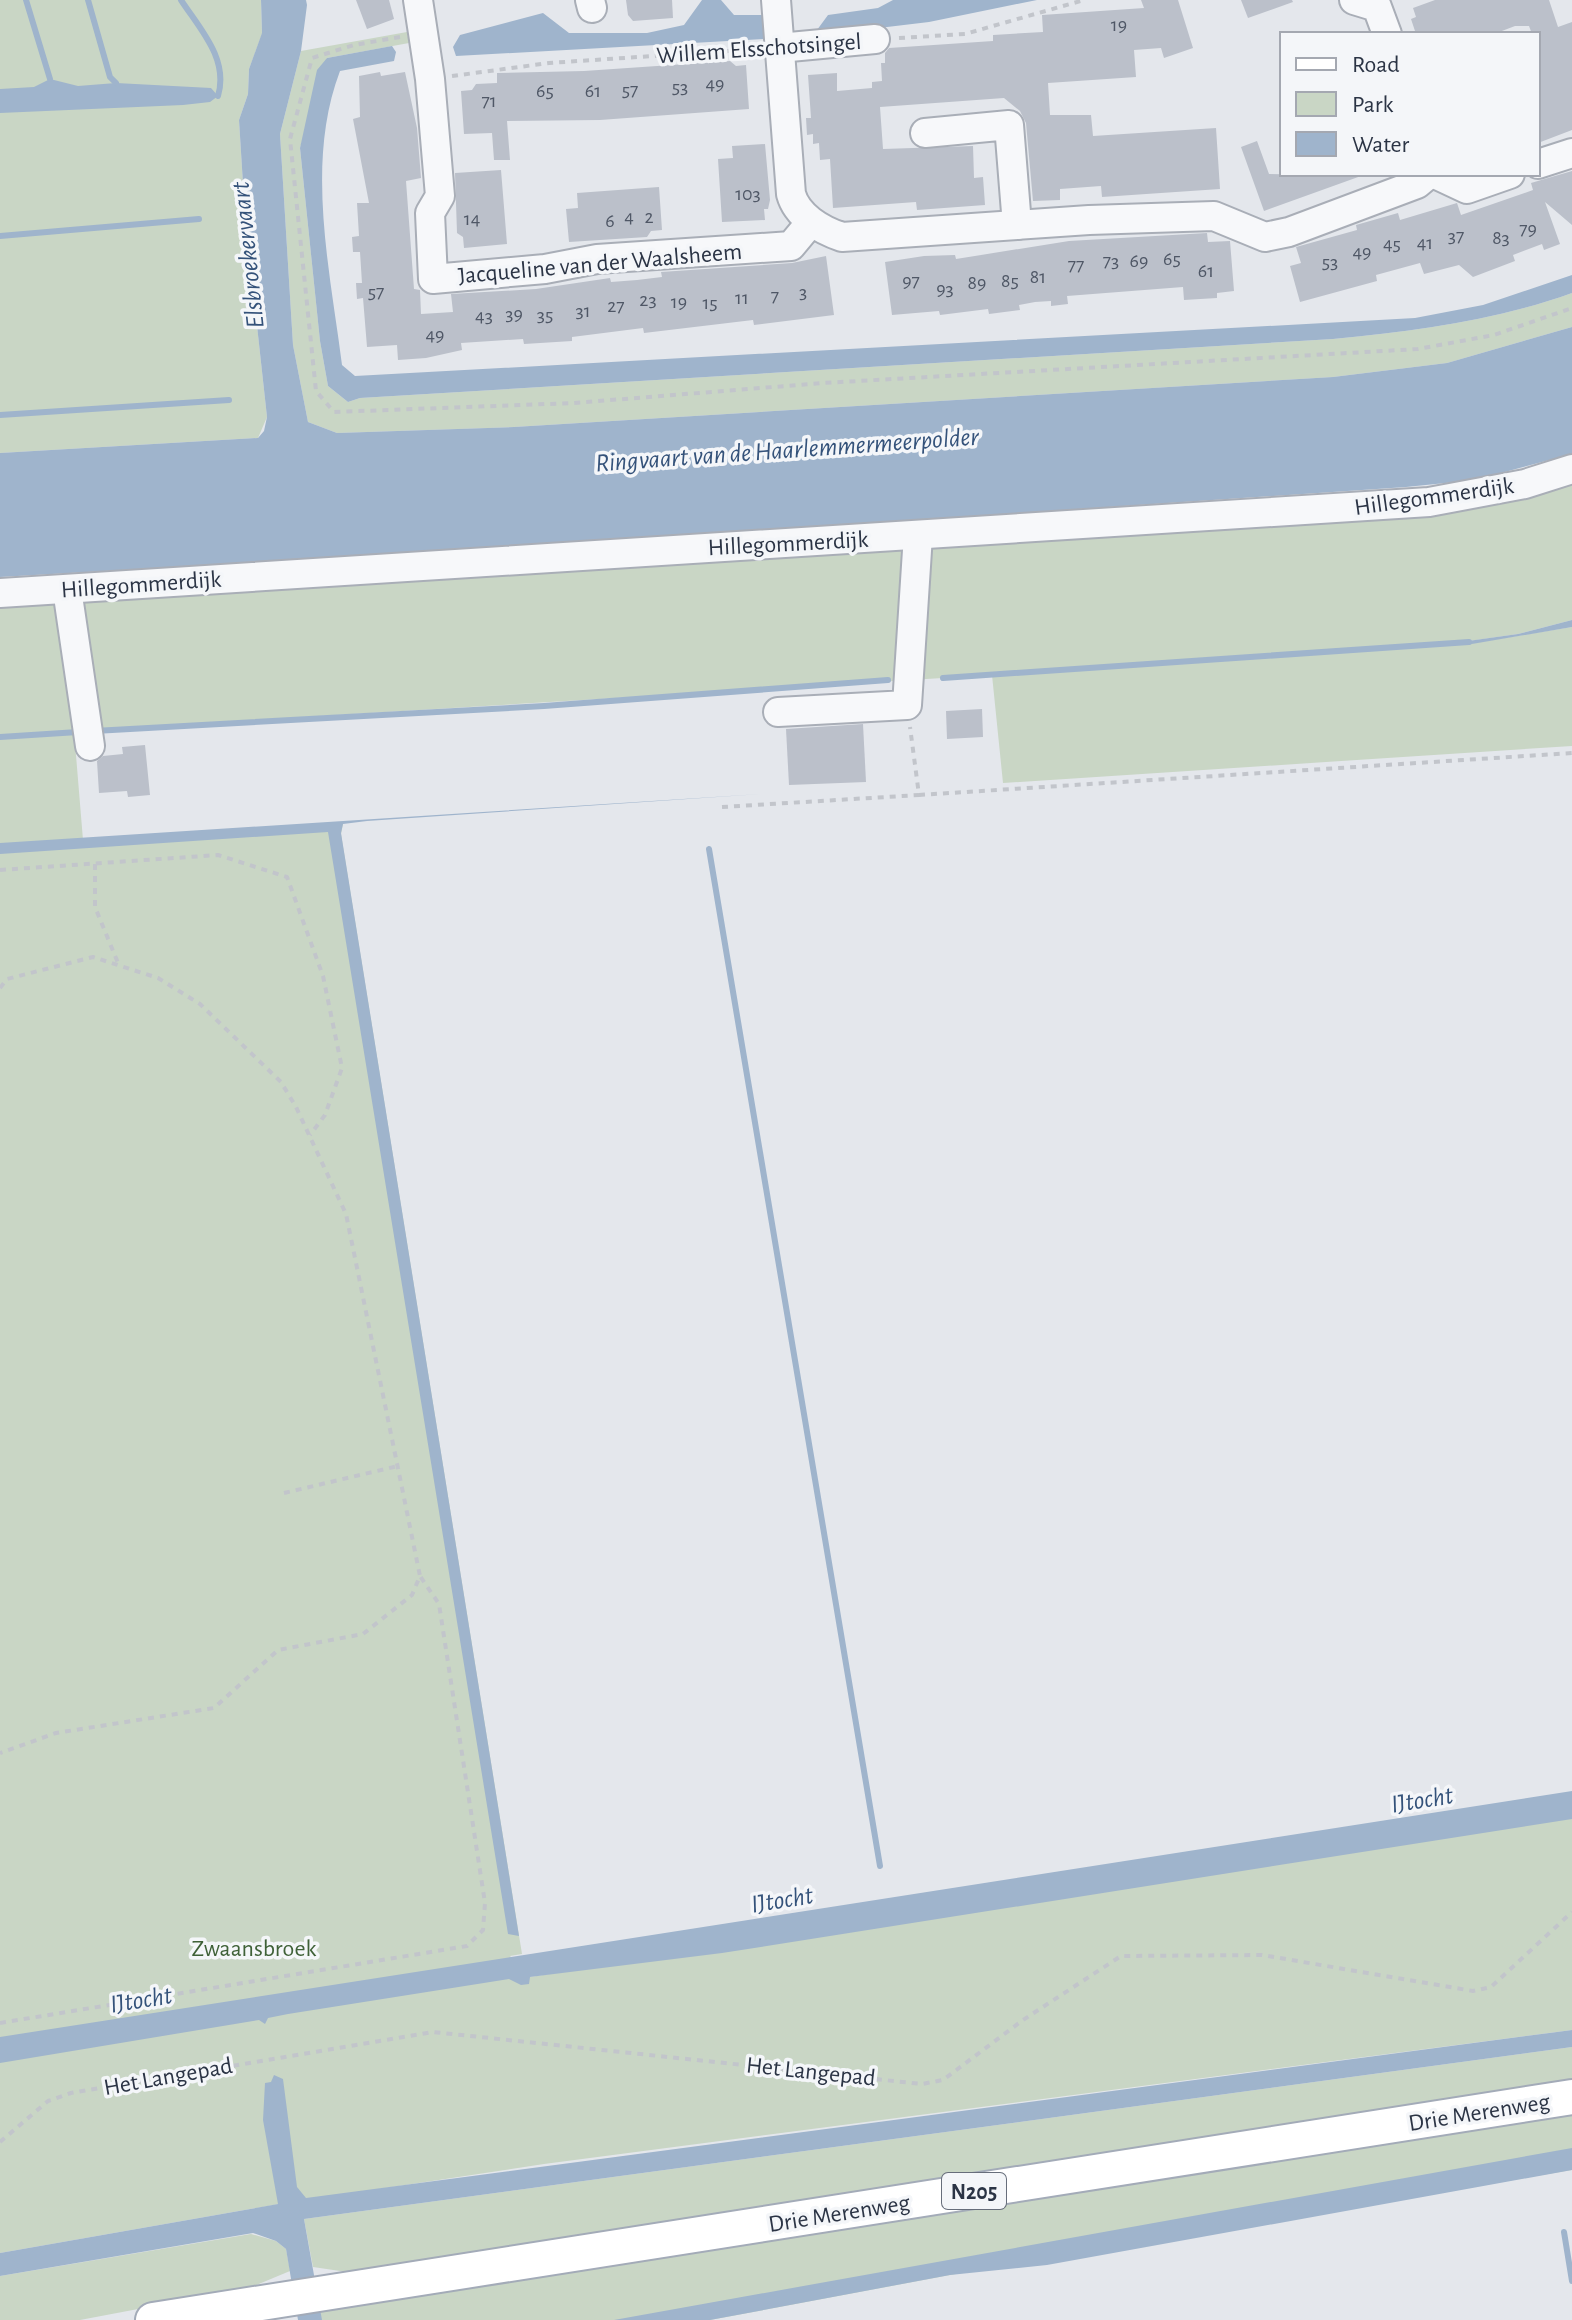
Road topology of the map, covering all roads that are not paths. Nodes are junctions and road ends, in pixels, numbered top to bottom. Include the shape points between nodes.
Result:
1 (418, 0) edge
2 (776, 0) edge
3 (1371, 2) edge
4 (1386, 32) edge
5 (875, 39) road end
6 (779, 48) junction
7 (925, 133) dead end
8 (1572, 153) edge
9 (1540, 163) edge
10 (1427, 176) edge
11 (1439, 176) edge
12 (1504, 176) edge
13 (811, 222) junction
14 (1017, 225) junction
15 (1572, 469) edge
16 (918, 535) junction
17 (67, 589) junction
18 (0, 593) edge
19 (778, 712) dead end
20 (89, 735) dead end
21 (1572, 2097) edge
22 (153, 2320) edge

1 - 13 street, Jacqueline van der Waalsheem via 409,36 430,79 440,196 430,213 433,279 597,259 791,246
2 - 6 street
3 - 4 street
5 - 6 street, Willem Elsschotsingel
6 - 13 street via 791,194
7 - 14 street via 1009,125
8 - 9 street
10 - 14 street via 1417,184 1265,237 1214,216
11 - 12 street via 1467,189
13 - 14 street via 842,237
15 - 16 street, Hillegommerdijk via 1525,484 1429,502
16 - 17 street, Hillegommerdijk
16 - 19 street via 907,705
17 - 18 street, Hillegommerdijk
17 - 20 street
21 - 22 main road, Drie Merenweg / N205

